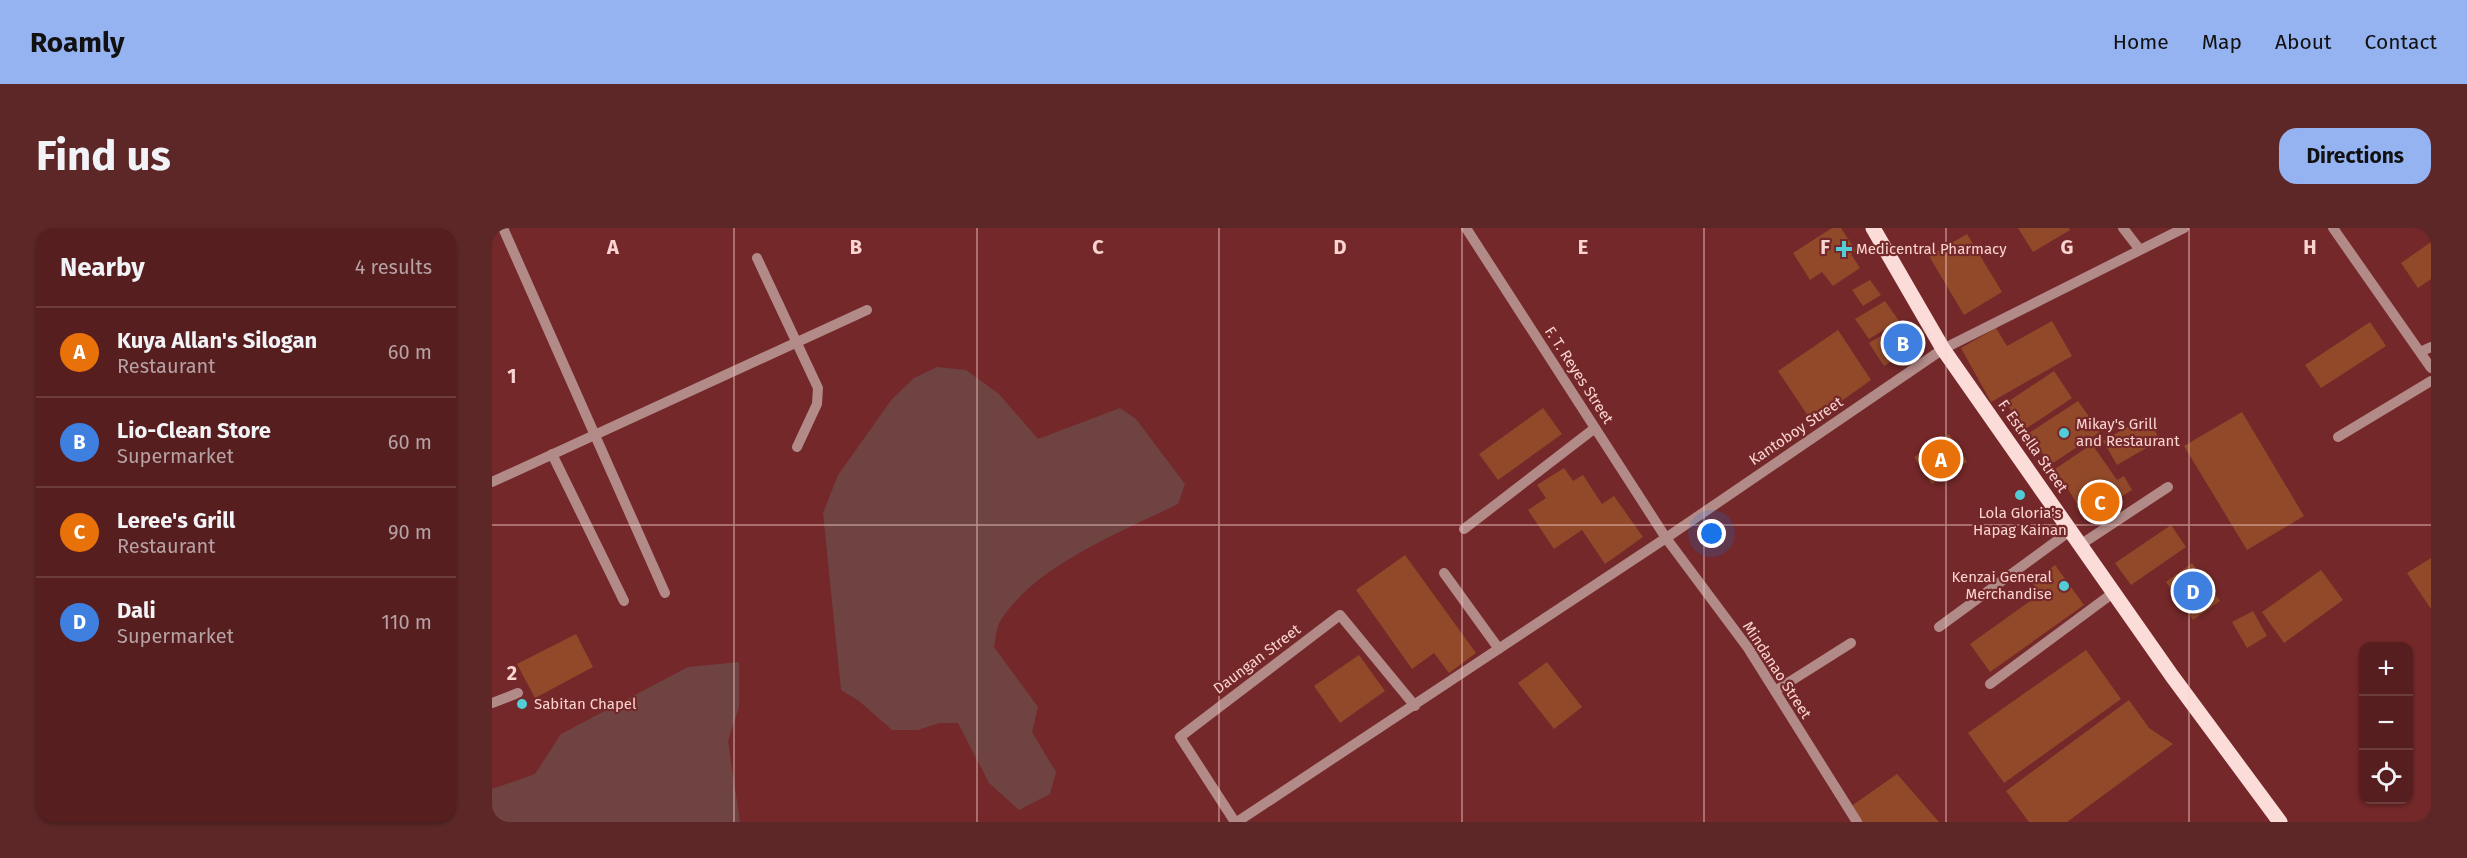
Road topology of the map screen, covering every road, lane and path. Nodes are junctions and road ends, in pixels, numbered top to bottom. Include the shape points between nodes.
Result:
1 (503, 228) edge
2 (1466, 228) edge
3 (1874, 228) edge
4 (2123, 228) edge
5 (2184, 228) edge
6 (2333, 228) edge
7 (2140, 250) junction
8 (757, 258) dead end
9 (867, 310) dead end
10 (796, 344) junction
11 (2431, 347) edge
12 (1943, 349) junction
13 (2420, 352) junction
14 (2431, 368) edge
15 (2431, 381) edge
16 (1595, 428) junction
17 (595, 434) junction
18 (2338, 437) dead end
19 (797, 447) dead end
20 (552, 454) junction
21 (492, 482) edge
22 (2168, 487) dead end
23 (1464, 530) dead end
24 (2070, 531) junction
25 (1666, 538) junction
26 (2080, 545) junction
27 (1444, 573) dead end
28 (665, 593) dead end
29 (2114, 593) junction
30 (624, 601) dead end
31 (1939, 627) dead end
32 (1851, 643) dead end
33 (1499, 649) junction
34 (1990, 684) dead end
35 (1774, 691) junction
36 (518, 693) dead end
37 (492, 702) edge
38 (1415, 706) junction
39 (1236, 822) edge
40 (1857, 822) edge
41 (2280, 822) edge

1 - 17 street
2 - 16 street, F. T. Reyes Street
3 - 12 main road, F. Estrella Street
4 - 7 street
5 - 7 street, Kantoboy Street
6 - 13 street
7 - 12 street, Kantoboy Street
8 - 10 street
9 - 10 street
10 - 17 street
10 - 19 street via 818,388 817,405
11 - 13 street
12 - 24 main road, F. Estrella Street
12 - 25 street, Kantoboy Street
13 - 14 street
15 - 18 street
16 - 23 street
16 - 25 street, F. T. Reyes Street
17 - 20 street
17 - 28 street
20 - 21 street
20 - 30 street
22 - 26 street
24 - 26 main road, F. Estrella Street
24 - 31 street
25 - 33 street, Daungan Street
25 - 35 street, Mindanao Street via 1748,648
26 - 29 main road, F. Estrella Street
27 - 33 street
29 - 34 street
29 - 41 main road, F. Estrella Street
32 - 35 street
33 - 38 street, Daungan Street
35 - 40 street, Mindanao Street
36 - 37 street
38 - 39 street, Daungan Street
38 - 39 street, Daungan Street via 1340,615 1180,737

